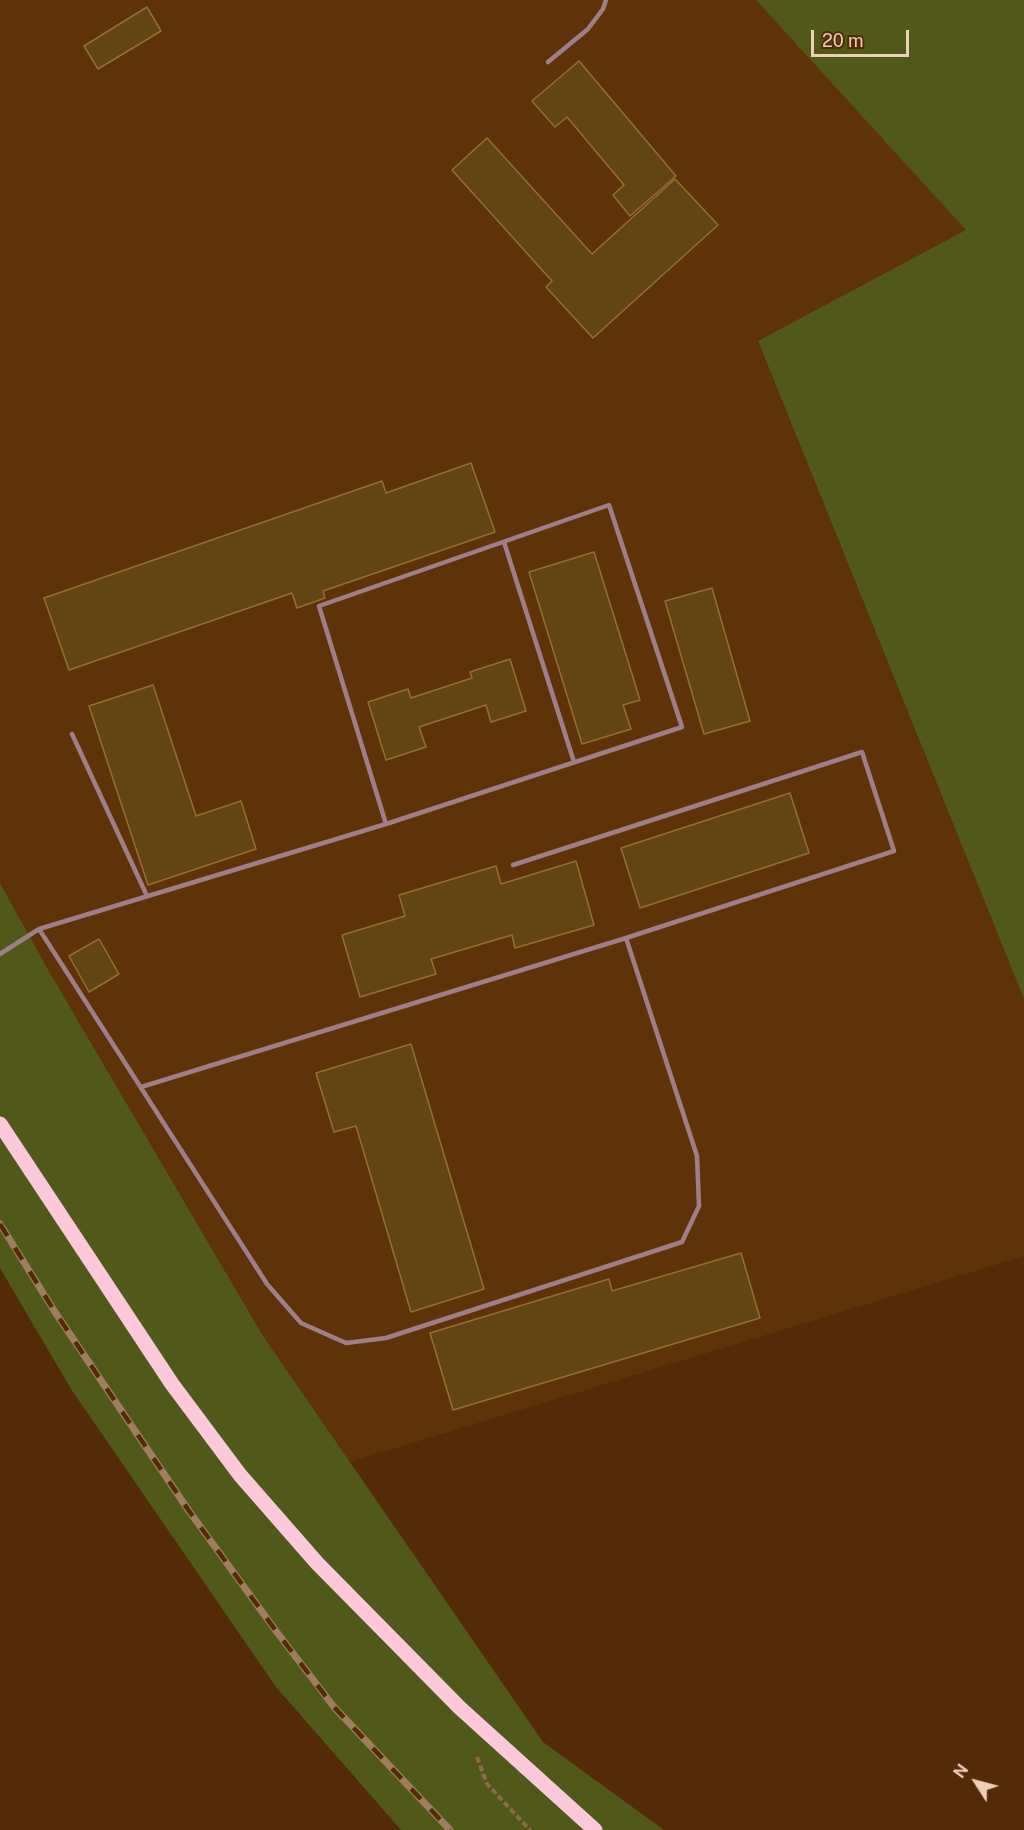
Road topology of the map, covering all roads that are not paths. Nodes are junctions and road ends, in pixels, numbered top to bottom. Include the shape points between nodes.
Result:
1 (606, 0) edge
2 (548, 62) dead end
3 (504, 542) junction
4 (72, 734) dead end
5 (574, 762) junction
6 (386, 824) junction
7 (513, 865) dead end
8 (147, 896) junction
9 (39, 929) junction
10 (626, 938) junction
11 (0, 954) edge
12 (141, 1088) junction
13 (0, 1124) edge
14 (595, 1830) edge

1 - 2 lane via 588,29
3 - 5 lane
3 - 5 lane via 609,505 682,727
3 - 6 lane via 319,606
4 - 8 lane
5 - 6 lane
6 - 8 lane
7 - 10 lane via 862,753 894,851
8 - 9 lane
9 - 11 lane
9 - 12 lane
10 - 12 lane
10 - 12 lane via 697,1156 699,1206 682,1242 386,1338 346,1343 301,1323 267,1284
13 - 14 main road via 172,1384 240,1475 317,1563 460,1708

